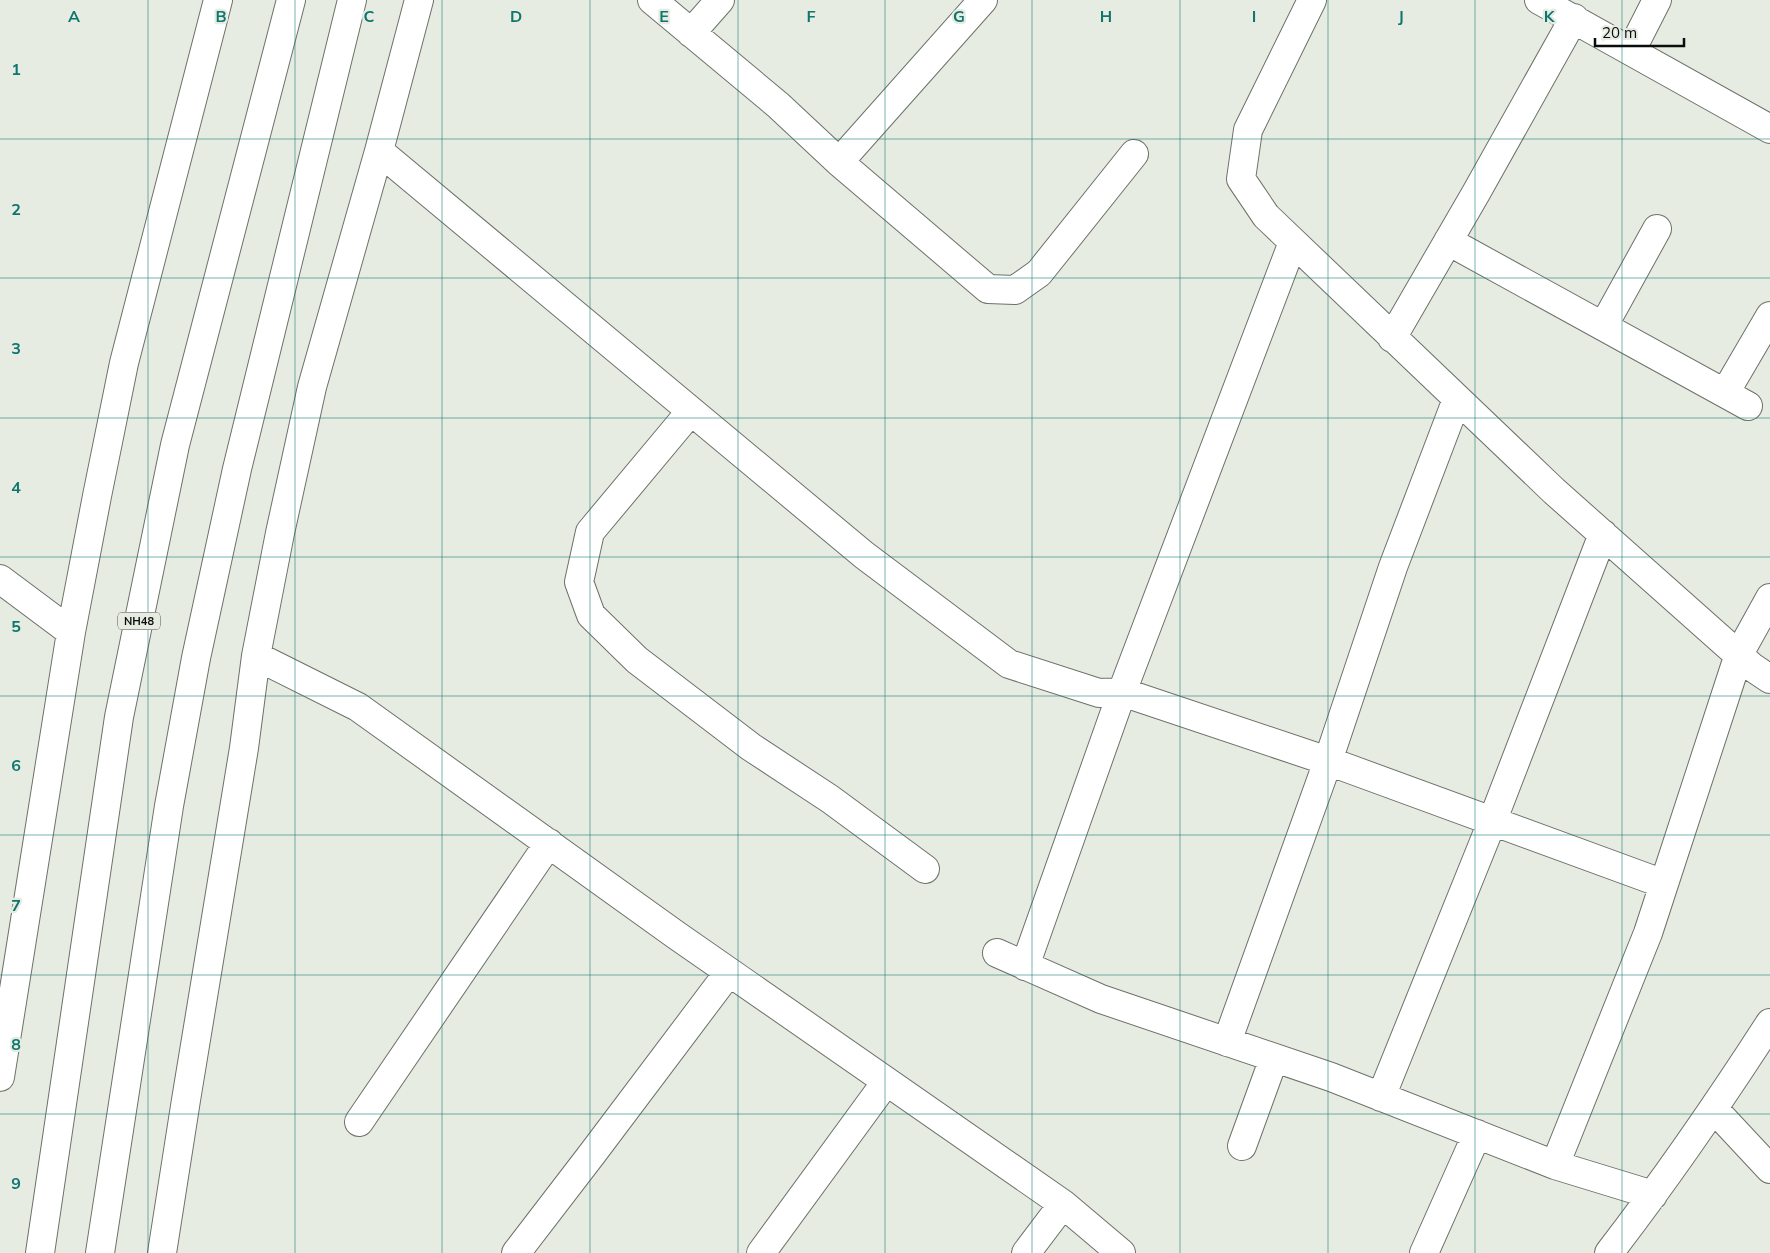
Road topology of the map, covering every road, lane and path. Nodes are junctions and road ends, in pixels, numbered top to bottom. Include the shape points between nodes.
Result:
1 (218, 0) edge
2 (291, 0) edge
3 (352, 0) edge
4 (419, 0) edge
5 (652, 0) edge
6 (720, 0) edge
7 (983, 0) edge
8 (1312, 0) edge
9 (1539, 0) edge
10 (1657, 0) edge
11 (1574, 18) junction
12 (691, 33) junction
13 (1631, 51) junction
14 (1770, 129) edge
15 (379, 150) junction
16 (1134, 154) dead end
17 (839, 162) junction
18 (1657, 229) dead end
19 (1448, 241) junction
20 (1293, 242) junction
21 (1770, 316) edge
22 (1604, 325) junction
23 (1392, 338) junction
24 (1457, 399) junction
25 (691, 411) junction
26 (1603, 534) junction
27 (0, 579) edge
28 (1770, 598) edge
29 (71, 632) junction
30 (1738, 654) junction
31 (256, 656) junction
32 (1770, 679) edge
33 (1122, 692) junction
34 (1328, 761) junction
35 (1492, 822) junction
36 (548, 843) junction
37 (925, 869) dead end
38 (1664, 884) junction
39 (997, 953) dead end
40 (1025, 966) junction
41 (729, 972) junction
42 (1770, 1023) edge
43 (3, 1037) edge
44 (1228, 1042) junction
45 (1274, 1058) junction
46 (0, 1077) edge
47 (886, 1082) junction
48 (1381, 1097) junction
49 (1714, 1109) junction
50 (359, 1122) dead end
51 (1477, 1134) junction
52 (1242, 1146) dead end
53 (1556, 1165) junction
54 (1770, 1169) edge
55 (1653, 1195) junction
56 (1063, 1204) junction
57 (40, 1253) edge
58 (100, 1253) edge
59 (162, 1253) edge
60 (516, 1253) edge
61 (761, 1253) edge
62 (1026, 1253) edge
63 (1122, 1253) edge
64 (1424, 1253) edge
65 (1609, 1253) edge

1 - 29 main road via 124,363
2 - 57 main road, NH48 via 175,445 119,717
3 - 58 main road via 239,459 196,658 169,806
4 - 15 main road
5 - 12 main road
6 - 12 main road
7 - 17 main road
8 - 20 main road via 1248,130 1241,179 1266,216
9 - 11 main road
10 - 13 main road
11 - 13 main road
11 - 19 main road
12 - 17 main road via 778,105
13 - 14 main road
15 - 25 main road
15 - 31 main road via 312,387
16 - 17 main road via 1039,273 1015,290 988,289
18 - 22 main road
19 - 22 main road
19 - 23 main road
20 - 23 main road
20 - 33 main road
21 - 22 main road via 1737,400
23 - 24 main road
24 - 26 main road
24 - 34 main road via 1393,567
25 - 33 main road via 864,555 1009,664 1099,693
25 - 37 main road via 590,532 579,582 591,615 637,660 728,730
26 - 30 main road
26 - 35 main road
27 - 29 main road
28 - 30 main road
29 - 43 main road
30 - 32 main road
30 - 38 main road
31 - 36 main road via 358,707
31 - 59 main road
33 - 34 main road
33 - 40 main road
34 - 35 main road
34 - 44 main road
35 - 38 main road
35 - 48 main road
36 - 41 main road
36 - 50 main road
38 - 53 main road via 1648,933
39 - 40 main road
40 - 44 main road via 1101,998
41 - 47 main road
41 - 60 main road
42 - 49 main road
43 - 46 main road
44 - 45 main road
45 - 48 main road
45 - 52 main road
47 - 56 main road
47 - 61 main road
48 - 51 main road
49 - 54 main road
49 - 55 main road
51 - 53 main road
51 - 64 main road
53 - 55 main road
55 - 65 main road
56 - 62 main road
56 - 63 main road

